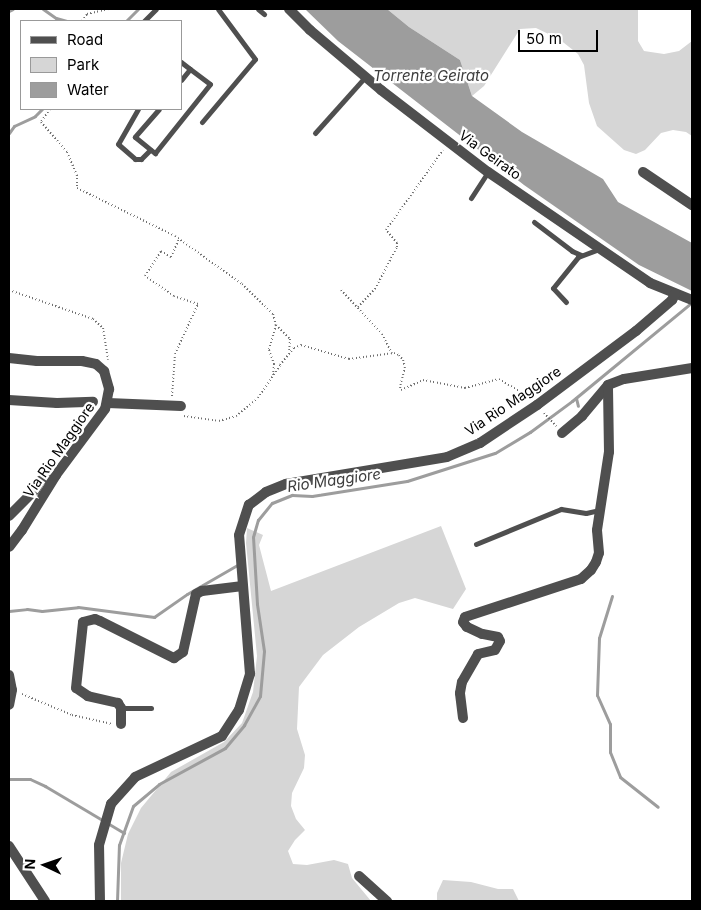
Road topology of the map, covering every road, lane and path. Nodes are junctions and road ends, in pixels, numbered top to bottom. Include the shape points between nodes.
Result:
1 (108, 9) edge
2 (156, 9) edge
3 (218, 9) edge
4 (258, 9) edge
5 (289, 9) edge
6 (264, 14) dead end
7 (83, 20) edge
8 (145, 20) edge
9 (182, 63) edge
10 (190, 69) junction
11 (365, 76) junction
12 (182, 79) edge
13 (49, 110) edge
14 (137, 110) edge
15 (157, 110) edge
16 (202, 122) dead end
17 (315, 133) dead end
18 (448, 142) junction
19 (150, 150) junction
20 (488, 172) junction
21 (643, 172) dead end
22 (471, 198) dead end
23 (692, 206) edge
24 (534, 222) dead end
25 (179, 239) junction
26 (599, 248) junction
27 (581, 255) junction
28 (9, 290) edge
29 (341, 290) dead end
30 (678, 295) junction
31 (692, 300) edge
32 (566, 302) dead end
33 (358, 307) junction
34 (276, 325) junction
35 (392, 354) junction
36 (288, 355) junction
37 (9, 358) edge
38 (108, 361) dead end
39 (692, 368) edge
40 (273, 376) junction
41 (608, 386) junction
42 (527, 394) dead end
43 (9, 400) edge
44 (93, 402) dead end
45 (108, 403) junction
46 (172, 406) junction
47 (543, 411) dead end
48 (559, 430) joint
49 (56, 475) junction
50 (600, 510) junction
51 (9, 516) edge
52 (476, 544) dead end
53 (9, 547) edge
54 (243, 586) junction
55 (9, 675) edge
56 (12, 690) junction
57 (9, 705) edge
58 (121, 708) junction
59 (151, 708) dead end
60 (464, 718) dead end
61 (121, 723) joint
62 (9, 846) edge
63 (359, 876) dead end
64 (45, 901) edge
65 (100, 901) edge
66 (387, 901) edge

1 - 7 path via 87,14
2 - 8 lane
3 - 16 lane via 255,59
4 - 6 lane
5 - 11 street, Via Geirato
9 - 10 lane
10 - 12 lane
10 - 19 lane via 210,84 154,153
11 - 17 lane
11 - 18 street, Via Geirato
13 - 25 path via 42,122 67,152 77,175 76,188
14 - 19 lane via 118,144 135,159
15 - 19 lane via 135,138
18 - 20 street, Via Geirato
18 - 33 path via 386,230 397,247 375,289
20 - 22 lane
20 - 26 street, Via Geirato
21 - 23 street
24 - 27 lane via 572,252
25 - 34 path via 255,295 273,314
25 - 46 path via 171,256 161,251 145,276 174,296 198,304 174,354
26 - 27 lane
26 - 30 street, Via Geirato via 650,283
27 - 32 lane via 553,288
28 - 38 path via 93,320 103,328
29 - 33 path
30 - 31 street, Via Geirato
30 - 54 street, Via Rio Maggiore via 636,331 480,443 438,459 286,484 258,498 245,513 239,534
33 - 35 path via 382,334
34 - 36 path via 290,339
34 - 40 path via 269,350 274,364
35 - 36 path via 348,359 301,345
35 - 42 path via 399,355 404,363 402,390 423,380 465,388 499,380
36 - 40 path
37 - 45 street, Via Rio Maggiore via 96,364 108,380
39 - 41 street via 624,379
40 - 46 path via 252,405 226,420 178,414
41 - 48 street via 582,416
41 - 50 street via 609,452
43 - 44 street
45 - 46 street
45 - 49 street, Via Rio Maggiore
47 - 48 path
49 - 51 street via 40,481
49 - 53 street, Via Rio Maggiore
50 - 52 lane via 586,513 561,509
50 - 60 street via 597,530 599,553 591,570 581,579 465,617 463,622 467,627 498,637 500,641 495,650 478,654 462,682 460,693
54 - 58 street via 202,590 196,594 183,652 174,658 100,621 83,622 76,688 88,696 118,702
54 - 65 street, Via Rio Maggiore via 250,674 240,710 222,736 207,746 135,777 111,804 99,845
55 - 56 street
56 - 57 street
56 - 61 path via 72,715 106,724
58 - 59 lane
58 - 61 street
62 - 64 street
63 - 66 street

